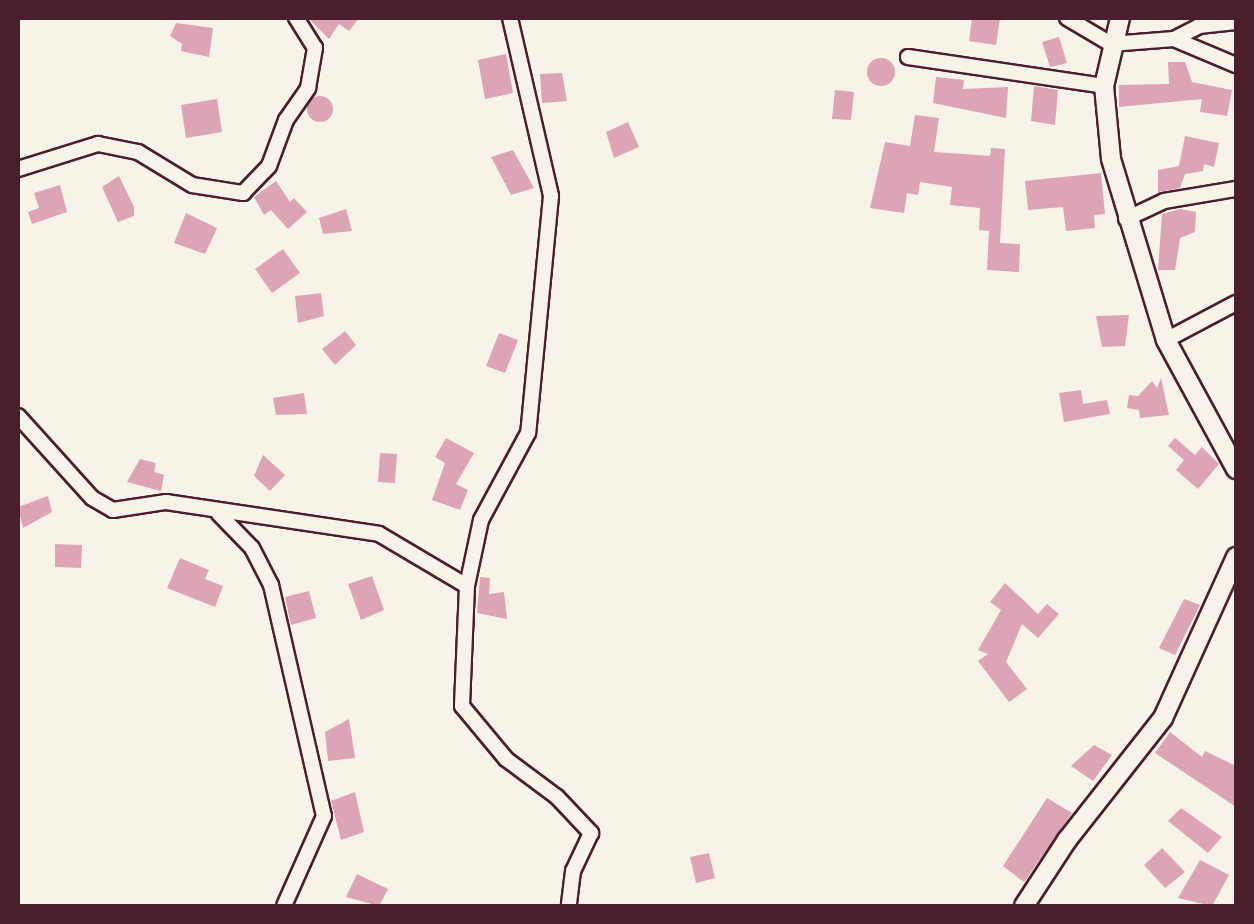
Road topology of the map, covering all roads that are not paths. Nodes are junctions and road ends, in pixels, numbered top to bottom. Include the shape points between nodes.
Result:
1 (296, 18) edge
2 (510, 18) edge
3 (1067, 18) edge
4 (1120, 18) edge
5 (1236, 22) edge
6 (1174, 40) junction
7 (1111, 44) junction
8 (908, 57) dead end
9 (1236, 66) edge
10 (1104, 86) junction
11 (18, 169) edge
12 (1236, 189) edge
13 (1126, 219) junction
14 (1236, 302) edge
15 (1166, 340) junction
16 (18, 416) edge
17 (1236, 469) edge
18 (219, 514) junction
19 (1236, 565) edge
20 (468, 586) junction
21 (284, 906) edge
22 (569, 906) edge
23 (1024, 906) edge

1 - 11 street via 315,48 308,88 286,120 269,166 242,193 192,185 138,152 98,144
2 - 20 street via 551,196 528,433 481,520
3 - 7 street
4 - 7 street
5 - 6 street via 1199,26
6 - 7 street
6 - 9 street
7 - 10 street
8 - 10 street
10 - 13 street via 1111,160
12 - 13 street via 1164,202
13 - 15 street
14 - 15 street
15 - 17 street
16 - 18 street via 92,498 113,510 166,502
18 - 20 street via 380,534
18 - 21 street via 252,548 271,585 324,816
19 - 23 street via 1163,718 1066,840
20 - 22 street via 462,706 506,759 590,832 572,871

